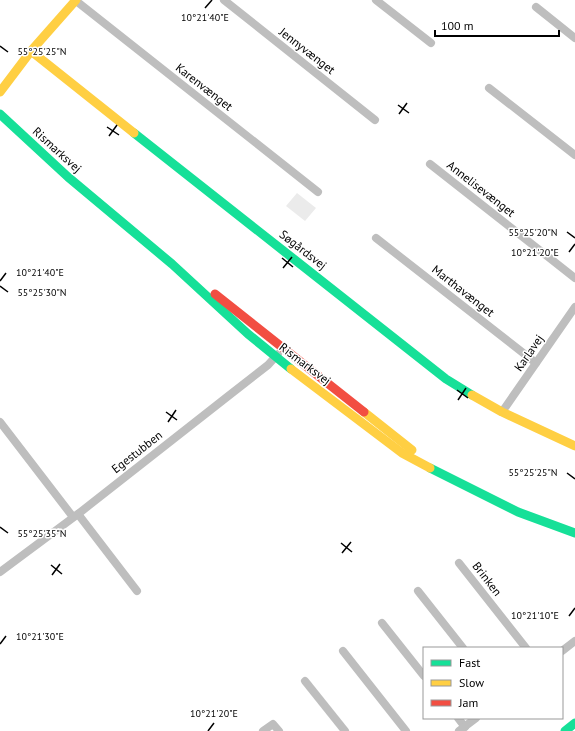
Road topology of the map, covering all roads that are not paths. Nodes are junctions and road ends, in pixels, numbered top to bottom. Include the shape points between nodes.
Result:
1 (76, 0) edge
2 (224, 0) edge
3 (376, 0) edge
4 (536, 7) dead end
5 (575, 38) edge
6 (431, 43) dead end
7 (31, 52) junction
8 (489, 88) dead end
9 (0, 92) edge
10 (0, 114) edge
11 (375, 120) dead end
12 (575, 155) edge
13 (430, 164) dead end
14 (318, 192) dead end
15 (376, 238) dead end
16 (172, 264) junction
17 (575, 278) edge
18 (575, 307) edge
19 (284, 348) junction
20 (276, 357) junction
21 (536, 363) junction
22 (502, 412) junction
23 (0, 422) edge
24 (575, 446) edge
25 (434, 469) junction
26 (75, 516) junction
27 (575, 533) edge
28 (459, 563) dead end
29 (0, 572) edge
30 (137, 591) dead end
31 (418, 591) dead end
32 (382, 623) dead end
33 (575, 641) edge
34 (463, 647) edge
35 (525, 647) edge
36 (563, 650) edge
37 (343, 651) dead end
38 (423, 675) edge
39 (305, 681) dead end
40 (458, 719) edge
41 (475, 719) edge
42 (575, 723) edge
43 (462, 729) edge
44 (263, 731) edge
45 (278, 731) edge
46 (345, 731) edge
47 (406, 731) edge
48 (565, 731) edge

1 - 7 main road
1 - 14 street, Karenvænget
2 - 11 street, Jennyvænget
3 - 6 street
4 - 5 street
7 - 9 main road
7 - 22 main road, Søgårdsvej via 446,379
8 - 12 street
10 - 16 main road, Rismarksvej via 68,177
13 - 17 street, Annelisevænget
15 - 21 street, Marthavænget
16 - 19 main road, Rismarksvej via 197,280
16 - 20 main road, Rismarksvej
18 - 21 street, Karlavej
19 - 20 street, Egestubben
19 - 25 main road, Rismarksvej
20 - 25 main road, Rismarksvej via 402,453
20 - 26 street, Egestubben
21 - 22 street, Karlavej
22 - 24 main road, Søgårdsvej
23 - 26 street
25 - 27 main road, Rismarksvej via 518,512
26 - 29 street, Egestubben
26 - 30 street
28 - 35 street, Brinken
31 - 34 street
32 - 38 street
33 - 36 street
37 - 47 street
39 - 46 street
40 - 43 street
41 - 43 street
42 - 48 main road
44 - 45 street via 273,724

